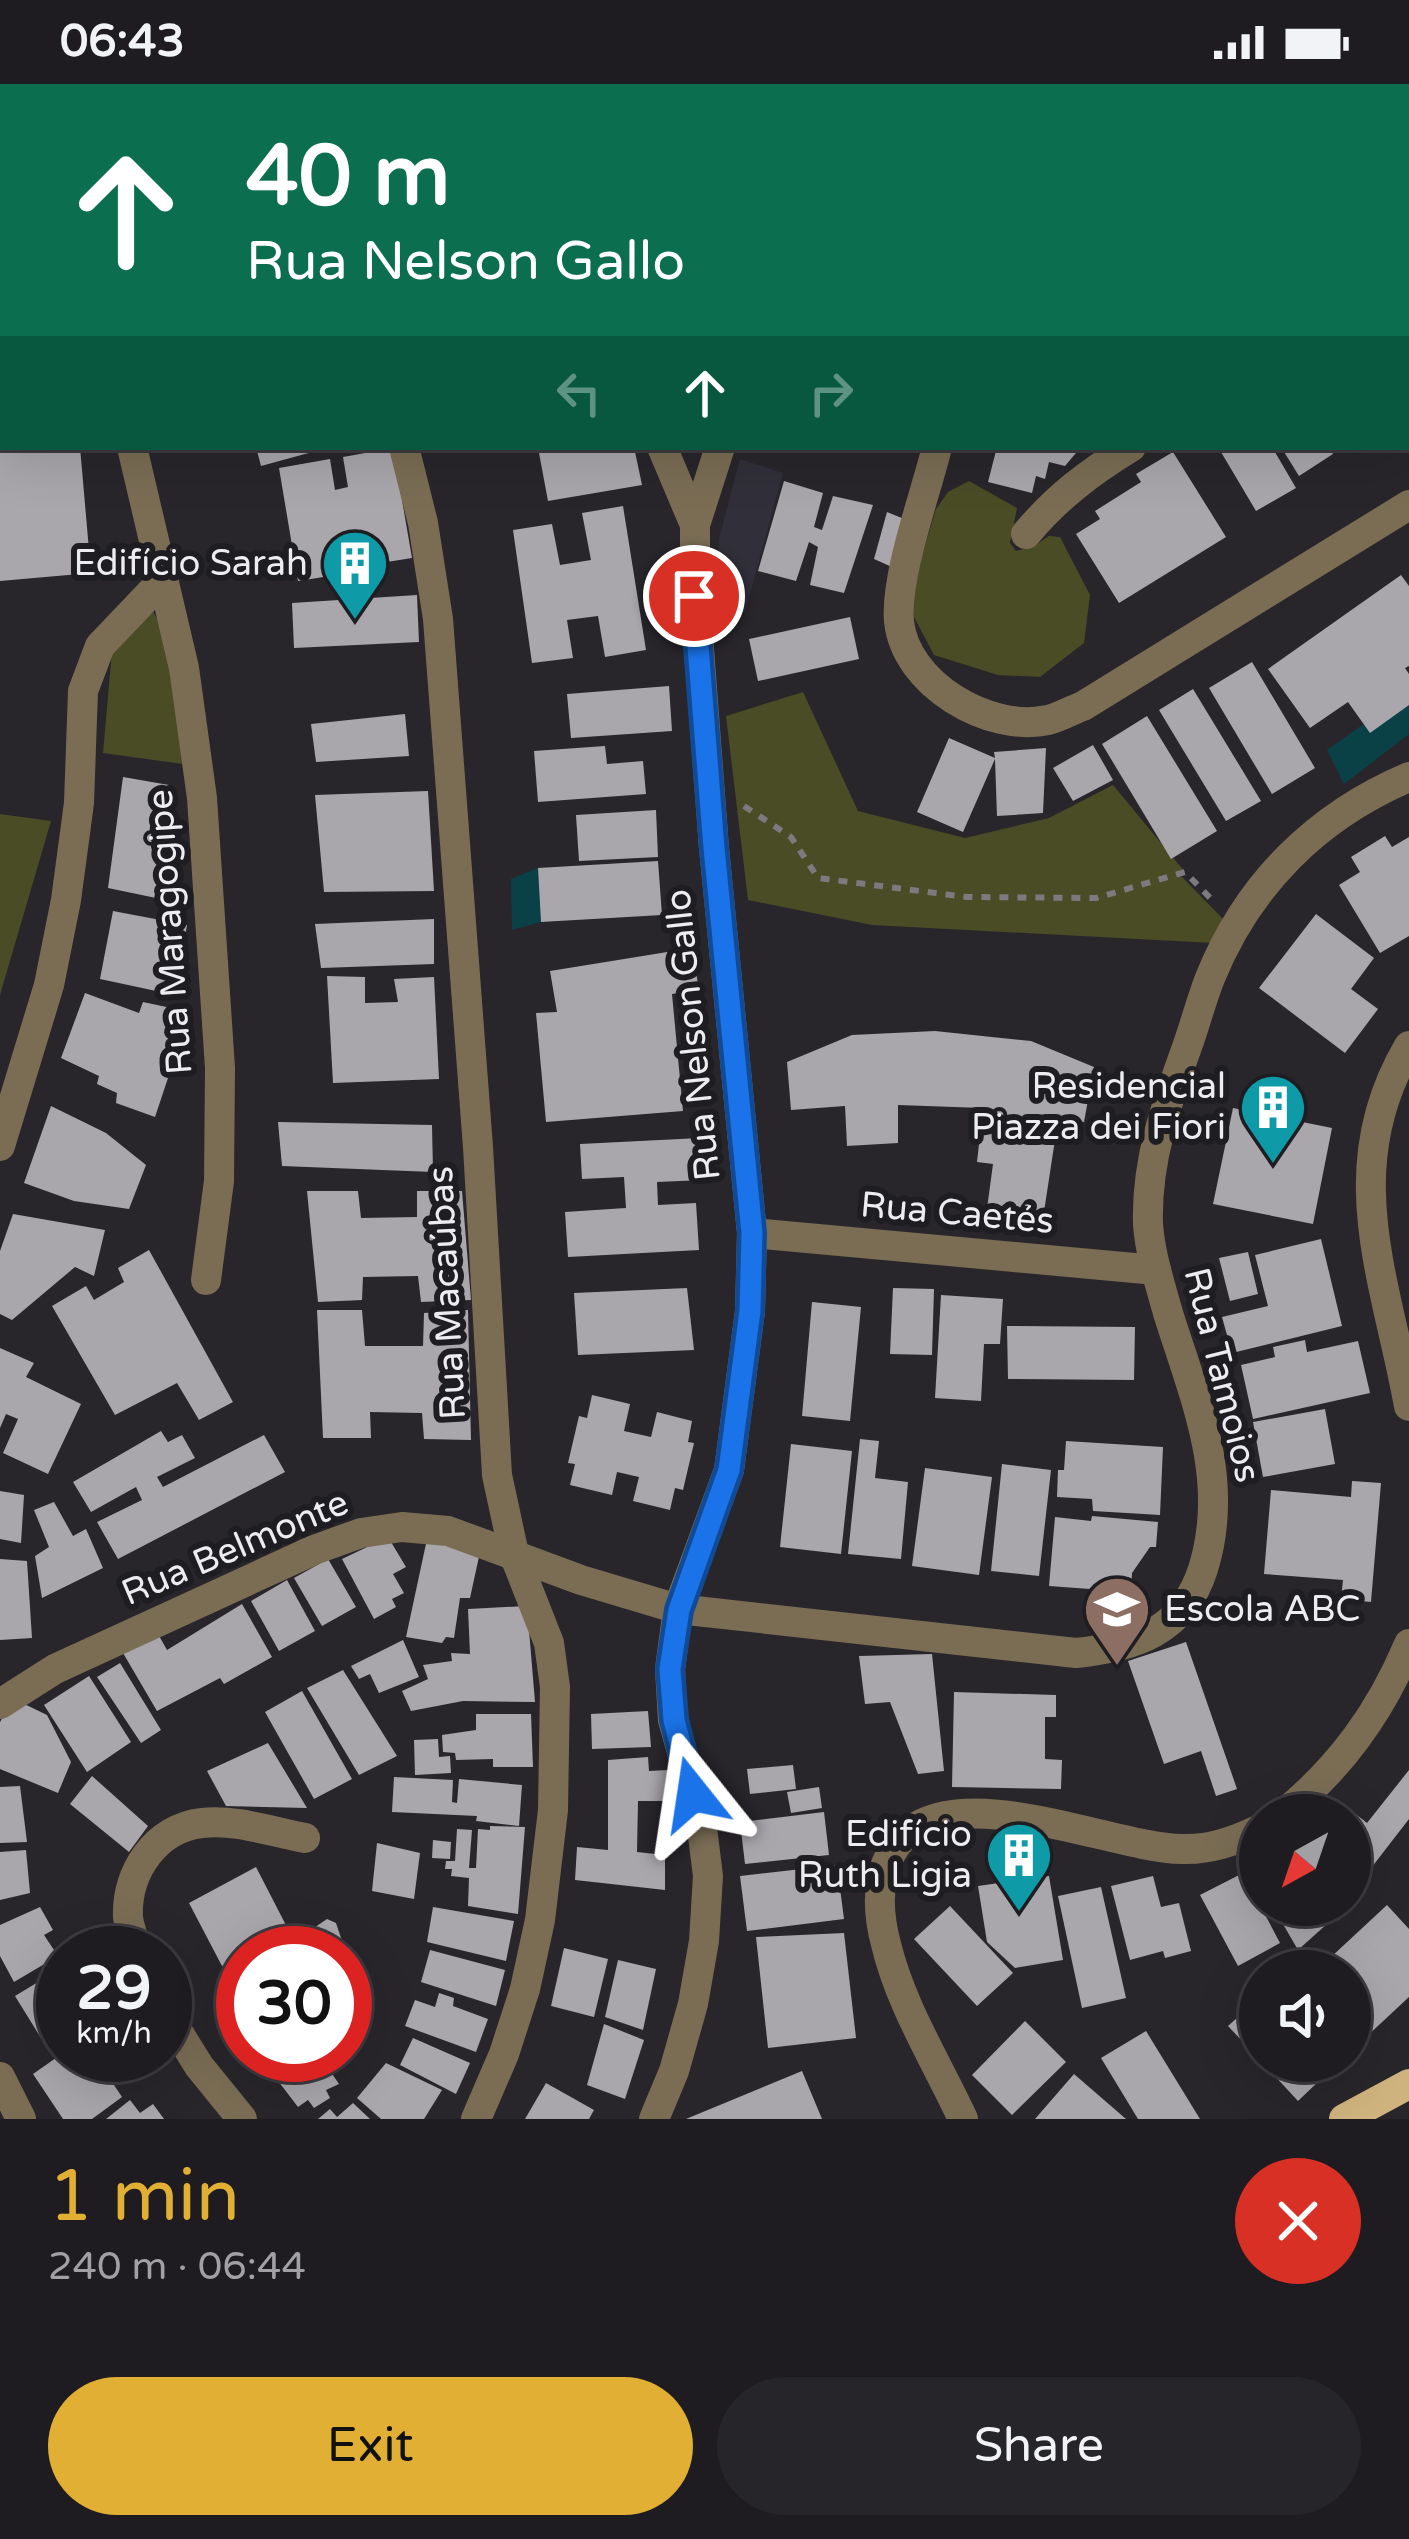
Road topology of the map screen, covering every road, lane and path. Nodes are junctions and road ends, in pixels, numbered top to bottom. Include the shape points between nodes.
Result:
1 (133, 450) edge
2 (405, 450) edge
3 (663, 450) edge
4 (719, 450) edge
5 (936, 450) edge
6 (1126, 450) edge
7 (1409, 505) edge
8 (695, 525) junction
9 (1026, 534) dead end
10 (161, 582) junction
11 (1409, 777) edge
12 (736, 801) dead end
13 (1231, 920) dead end
14 (1409, 1046) edge
15 (0, 1146) edge
16 (752, 1233) junction
17 (1156, 1270) junction
18 (206, 1280) dead end
19 (1409, 1406) edge
20 (514, 1554) junction
21 (679, 1610) junction
22 (1409, 1644) edge
23 (0, 1704) edge
24 (1304, 1794) edge
25 (305, 1838) dead end
26 (1239, 1839) edge
27 (131, 1926) edge
28 (192, 2055) edge
29 (0, 2077) edge
30 (1409, 2084) edge
31 (21, 2119) edge
32 (242, 2119) edge
33 (476, 2119) edge
34 (654, 2119) edge
35 (963, 2119) edge
36 (1344, 2119) edge

1 - 10 street, Rua Maragogipe
2 - 20 street, Rua Macaúbas via 438,619 497,1475
3 - 8 street
4 - 8 street, Rua Nelson Gallo
5 - 7 street via 899,622 928,678 955,700 1015,721 1047,721 1083,706
6 - 9 street via 1052,502
8 - 16 street, Rua Nelson Gallo via 714,848
10 - 15 street via 100,646 82,692 66,900
10 - 18 street, Rua Maragogipe via 184,668 214,951 219,1180
11 - 17 street, Rua Tamoios via 1356,802 1284,859 1210,977 1157,1133 1148,1226
12 - 13 path via 791,837 818,878 968,898 1096,898 1185,872
14 - 19 street via 1382,1102 1371,1189 1372,1234
16 - 17 street, Rua Caetés
16 - 21 street, Rua Nelson Gallo via 729,1470
17 - 21 street, Rua Tamoios via 1209,1453 1215,1520 1198,1582 1153,1634 1123,1648 1076,1653
20 - 21 street, Rua Tamoios
20 - 23 street, Rua Belmonte via 448,1531 361,1533 55,1669
20 - 33 street, Rua Macaúbas via 549,1643 553,1810 525,1988
21 - 34 street, Rua Nelson Gallo via 670,1669 674,1720 708,1876 693,2004
22 - 24 street via 1351,1748
25 - 27 street via 225,1823 172,1833 136,1870
26 - 35 street via 1181,1850 968,1814 915,1826 896,1845 878,1906 886,1948
28 - 32 street
29 - 31 street
30 - 36 main road

